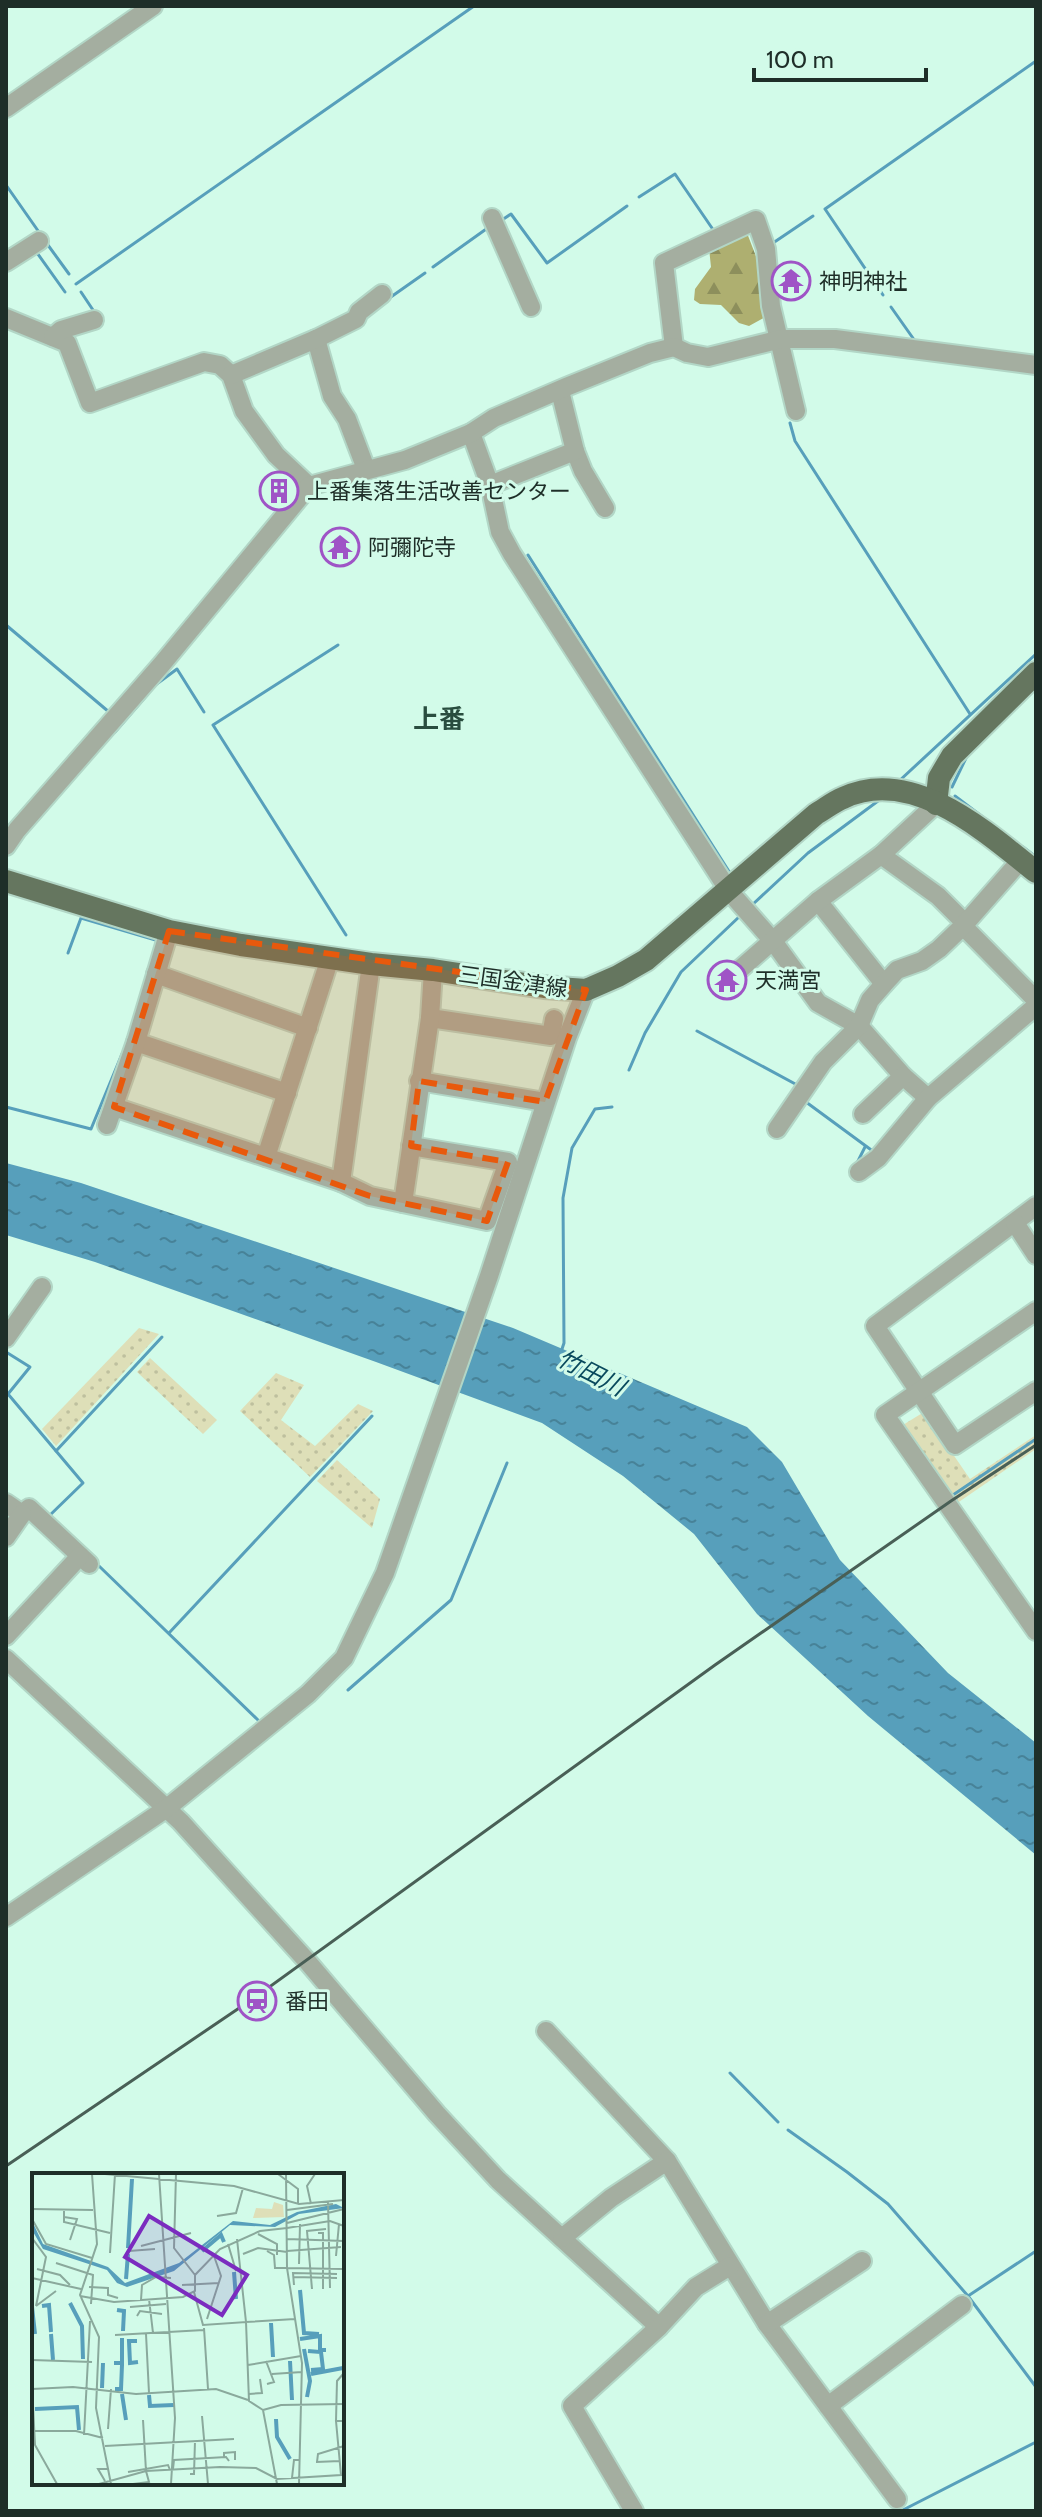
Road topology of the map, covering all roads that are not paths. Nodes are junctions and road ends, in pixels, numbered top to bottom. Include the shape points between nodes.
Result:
1 (153, 6) edge
2 (6, 108) edge
3 (492, 218) dead end
4 (39, 241) dead end
5 (6, 262) edge
6 (382, 294) dead end
7 (531, 307) dead end
8 (6, 318) edge
9 (94, 320) dead end
10 (53, 337) junction
11 (316, 339) junction
12 (781, 339) junction
13 (674, 347) junction
14 (1034, 370) edge
15 (231, 375) junction
16 (560, 391) junction
17 (796, 411) dead end
18 (471, 433) junction
19 (575, 451) junction
20 (366, 469) junction
21 (490, 485) junction
22 (309, 486) junction
23 (605, 508) dead end
24 (1036, 673) edge
25 (936, 804) junction
26 (6, 846) edge
27 (881, 855) junction
28 (1028, 866) edge
29 (6, 881) edge
30 (729, 891) junction
31 (818, 901) junction
32 (964, 925) junction
33 (169, 931) junction
34 (773, 941) junction
35 (330, 958) junction
36 (371, 964) junction
37 (433, 970) junction
38 (738, 971) dead end
39 (156, 974) junction
40 (884, 984) junction
41 (586, 990) junction
42 (1036, 1000) edge
43 (1036, 1006) edge
44 (430, 1018) junction
45 (554, 1019) dead end
46 (859, 1026) junction
47 (308, 1028) junction
48 (136, 1042) junction
49 (903, 1076) junction
50 (419, 1081) junction
51 (287, 1093) junction
52 (928, 1098) junction
53 (545, 1102) junction
54 (114, 1107) junction
55 (863, 1114) dead end
56 (107, 1125) dead end
57 (777, 1129) dead end
58 (411, 1146) junction
59 (266, 1157) junction
60 (859, 1172) dead end
61 (341, 1182) junction
62 (403, 1203) junction
63 (1036, 1206) edge
64 (1015, 1223) junction
65 (1036, 1255) edge
66 (42, 1287) dead end
67 (1036, 1311) edge
68 (6, 1338) edge
69 (1036, 1391) edge
70 (918, 1392) junction
71 (6, 1503) edge
72 (22, 1514) junction
73 (6, 1537) edge
74 (1036, 1631) edge
75 (6, 1636) edge
76 (6, 1659) edge
77 (167, 1808) junction
78 (6, 1917) edge
79 (546, 2031) dead end
80 (667, 2161) junction
81 (562, 2238) junction
82 (862, 2261) dead end
83 (730, 2266) junction
84 (962, 2305) dead end
85 (767, 2324) junction
86 (659, 2327) junction
87 (828, 2406) junction
88 (897, 2499) dead end
89 (634, 2511) edge

1 - 2 street
3 - 7 street
4 - 5 street
6 - 11 street via 356,319
8 - 10 street
9 - 10 street
10 - 15 street via 67,343 90,403 204,362 220,365
11 - 15 street
11 - 20 street via 332,396
12 - 13 street via 708,357
12 - 13 street via 756,220 664,263
12 - 14 street via 835,339
12 - 17 street
13 - 16 street
15 - 22 street via 244,411 276,455
16 - 18 street
16 - 19 street
18 - 20 street via 405,460
18 - 21 street
19 - 21 street
19 - 23 street
20 - 22 street
21 - 30 street via 500,532 512,554
22 - 26 street
24 - 25 main road via 952,756 939,778
25 - 27 street
25 - 28 main road, 三国金津線 via 957,811
25 - 30 main road, 三国金津線 via 913,794 880,790 843,797
27 - 31 street
27 - 32 street via 938,896
28 - 32 street
29 - 33 main road, 三国金津線
30 - 34 street
30 - 41 main road, 三国金津線 via 646,960
31 - 34 street
31 - 40 street
32 - 40 street via 939,949 897,970
32 - 42 street
33 - 35 main road, 三国金津線
33 - 39 street
34 - 38 street
34 - 46 street via 818,1003
35 - 36 main road, 三国金津線
35 - 47 street
36 - 37 main road, 三国金津線
36 - 61 street
37 - 41 main road, 三国金津線
37 - 44 street
39 - 47 street
39 - 48 street
40 - 46 street
41 - 53 street
43 - 52 street
44 - 45 street via 551,1036
44 - 50 street
46 - 49 street
46 - 57 street via 823,1062
47 - 51 street
48 - 51 street
48 - 54 street
49 - 52 street
49 - 55 street
50 - 53 street
50 - 58 street
51 - 59 street
52 - 60 street via 878,1158
53 - 77 street via 385,1573 344,1658 308,1694
54 - 56 street
54 - 59 street
58 - 62 street
58 - 62 street via 508,1162 487,1221
59 - 61 street
61 - 62 street
63 - 64 street
64 - 65 street
64 - 70 street via 875,1326
66 - 68 street
67 - 70 street
69 - 70 street via 955,1445
70 - 74 street via 885,1415
71 - 72 street
72 - 73 street
72 - 75 street via 29,1508 84,1560
76 - 77 street
77 - 78 street
77 - 81 street via 447,2125
79 - 80 street
80 - 81 street
80 - 83 street
81 - 86 street
82 - 85 street
83 - 85 street
83 - 86 street via 696,2287
84 - 87 street
85 - 87 street
86 - 89 street via 572,2406
87 - 88 street

